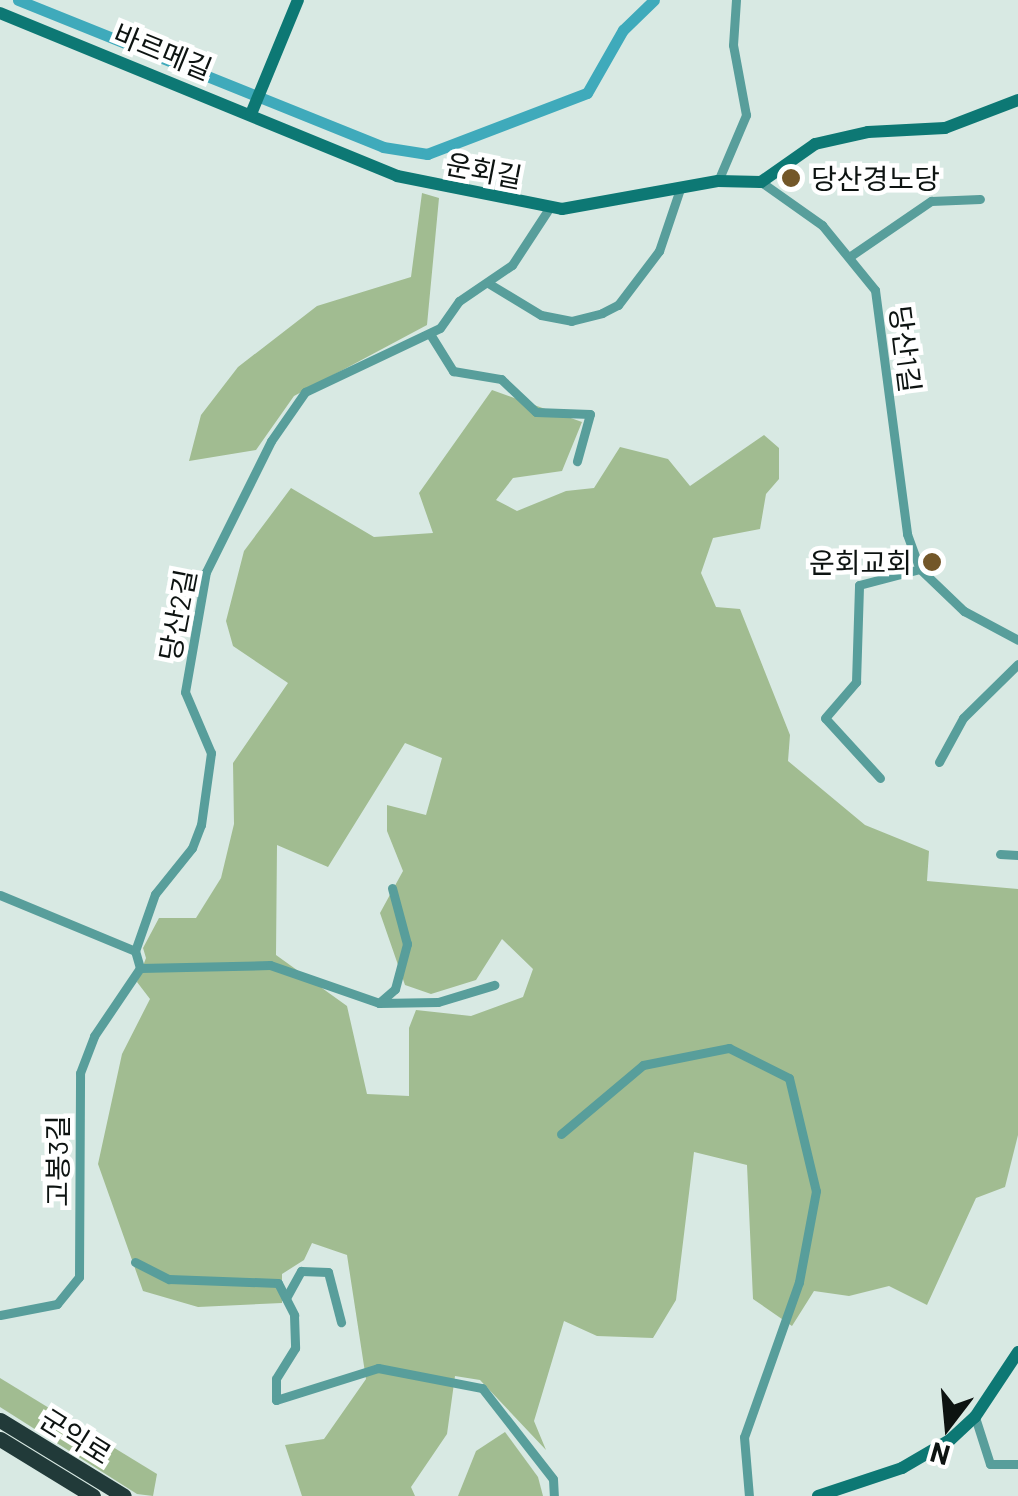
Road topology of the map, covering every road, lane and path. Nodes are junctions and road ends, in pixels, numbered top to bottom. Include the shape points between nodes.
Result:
1 (298, 0) edge
2 (736, 0) edge
3 (0, 13) edge
4 (1018, 100) edge
5 (253, 110) junction
6 (718, 181) junction
7 (761, 182) junction
8 (680, 189) junction
9 (980, 199) dead end
10 (550, 207) junction
11 (852, 254) junction
12 (488, 283) junction
13 (430, 334) junction
14 (578, 461) dead end
15 (920, 570) junction
16 (1018, 640) edge
17 (1018, 664) edge
18 (938, 762) dead end
19 (880, 778) dead end
20 (1000, 854) dead end
21 (1018, 855) edge
22 (392, 888) dead end
23 (0, 895) edge
24 (135, 951) junction
25 (140, 968) junction
26 (494, 985) dead end
27 (379, 1003) junction
28 (561, 1134) dead end
29 (135, 1262) dead end
30 (286, 1298) junction
31 (0, 1315) edge
32 (341, 1322) dead end
33 (1018, 1352) edge
34 (975, 1417) junction
35 (0, 1420) edge
36 (0, 1438) edge
37 (1018, 1464) edge
38 (93, 1496) edge
39 (124, 1496) edge
40 (554, 1496) edge
41 (749, 1496) edge
42 (818, 1496) edge

1 - 5 street
2 - 6 street via 738,95 746,115
3 - 5 street, 바르메길
4 - 7 street via 959,125 815,144
5 - 10 street, 운회길 via 397,176
6 - 7 street, 운회길
6 - 8 street, 운회길
7 - 11 street, 당산1길
8 - 10 street, 운회길 via 591,208
8 - 12 street via 659,252 618,305 602,314 571,321 541,315
9 - 11 street via 931,202
10 - 12 street, 당산2길 via 512,265
11 - 15 street, 당산1길 via 870,277 882,316 902,496
12 - 13 street, 당산2길
13 - 14 street via 453,371 501,379 536,412 590,414
13 - 24 street, 당산2길 via 305,392 271,441 206,572 185,692 211,753 201,825 192,848 156,894
15 - 16 street via 964,610
15 - 19 street via 859,585 856,682 825,718
17 - 18 street via 963,718
20 - 21 street
22 - 27 street via 407,944 395,989
23 - 24 street
24 - 25 street
25 - 27 street via 270,965
25 - 31 street, 고봉3길 via 94,1036 80,1074 79,1277 56,1304
26 - 27 street via 438,1002
28 - 41 street via 643,1064 729,1048 789,1078 816,1191 799,1282 744,1437
29 - 30 street via 169,1279 278,1283
30 - 32 street via 301,1271 328,1272
30 - 40 street via 295,1348 276,1378 276,1400 378,1368 482,1388 552,1479
33 - 34 street
34 - 37 street via 990,1464
34 - 42 street via 902,1468
35 - 39 highway, 군익로
36 - 38 highway, 군익로

